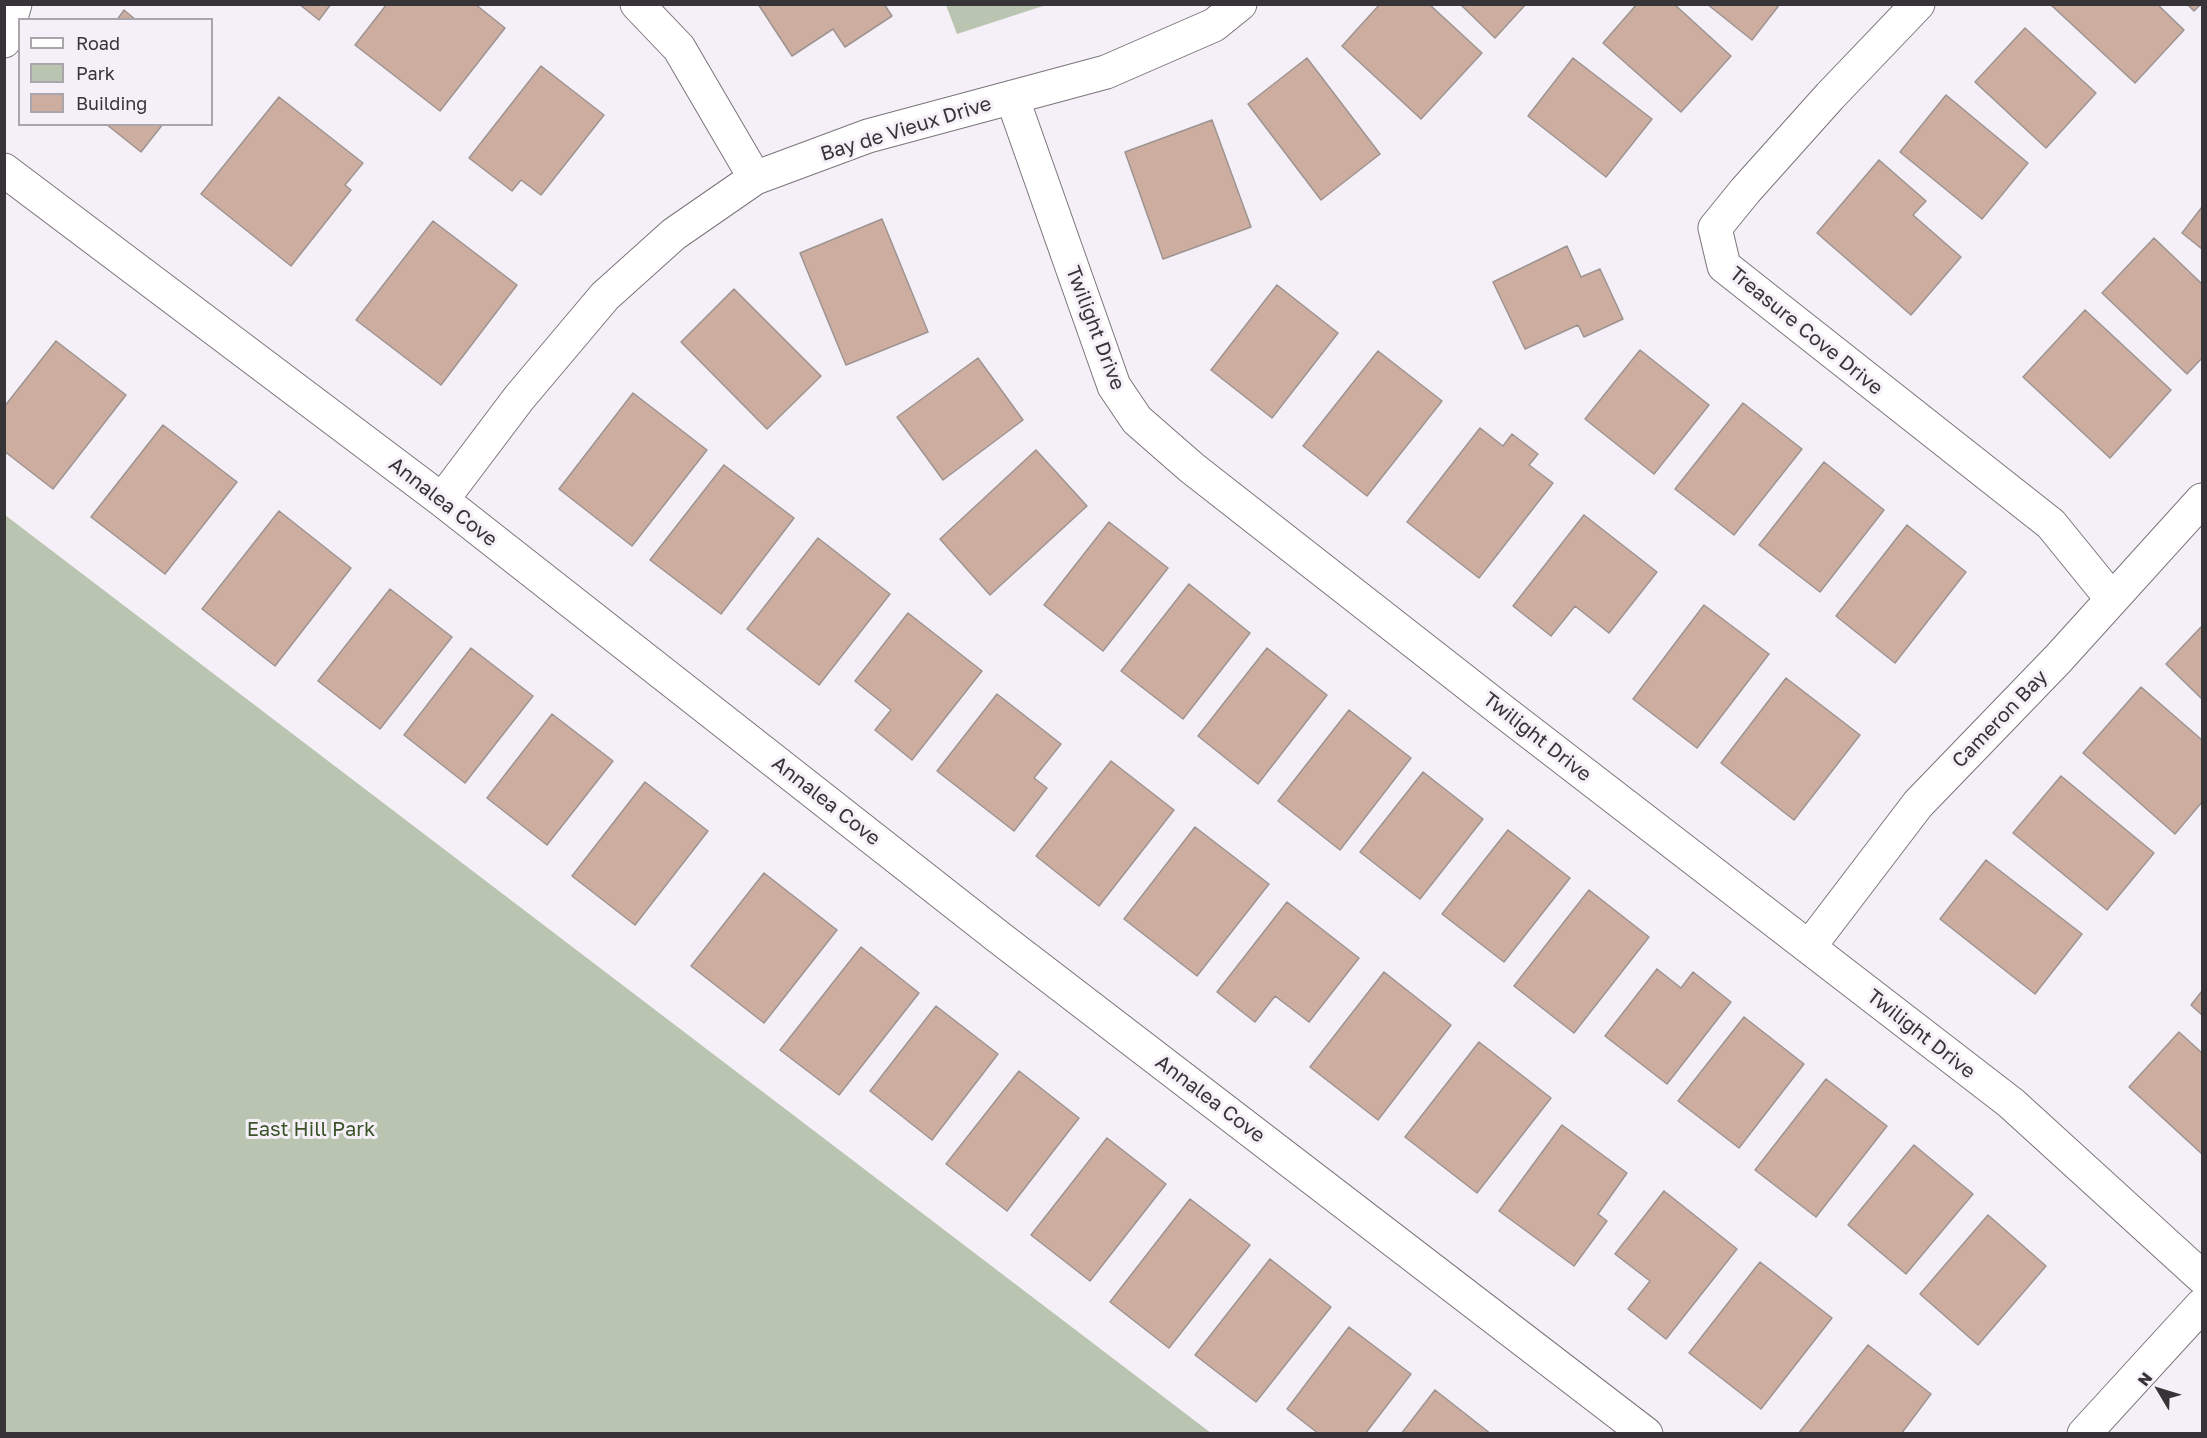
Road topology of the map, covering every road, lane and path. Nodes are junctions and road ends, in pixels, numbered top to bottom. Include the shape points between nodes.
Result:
1 (15, 4) edge
2 (637, 4) edge
3 (1240, 4) edge
4 (1918, 4) edge
5 (4, 41) edge
6 (1012, 97) junction
7 (4, 170) edge
8 (755, 178) junction
9 (442, 500) junction
10 (2202, 500) edge
11 (2112, 599) junction
12 (1809, 947) junction
13 (2202, 1277) edge
14 (2202, 1305) edge
15 (1646, 1434) edge
16 (2084, 1434) edge

1 - 5 street
2 - 8 street via 680,48
3 - 6 street, Bay de Vieux Drive via 1214,25 1106,72
4 - 11 street, Treasure Cove Drive via 1830,96 1715,228 1724,266 2050,524
6 - 8 street, Bay de Vieux Drive via 868,136
6 - 12 street, Twilight Drive via 1114,386 1137,420 1192,468
7 - 9 street, Annalea Cove
8 - 9 street, Bay de Vieux Drive via 674,234 605,296 519,398
9 - 15 street, Annalea Cove via 1011,946
10 - 11 street, Cameron Bay
11 - 12 street, Cameron Bay via 1918,804
12 - 13 street, Twilight Drive via 2011,1103
14 - 16 street

